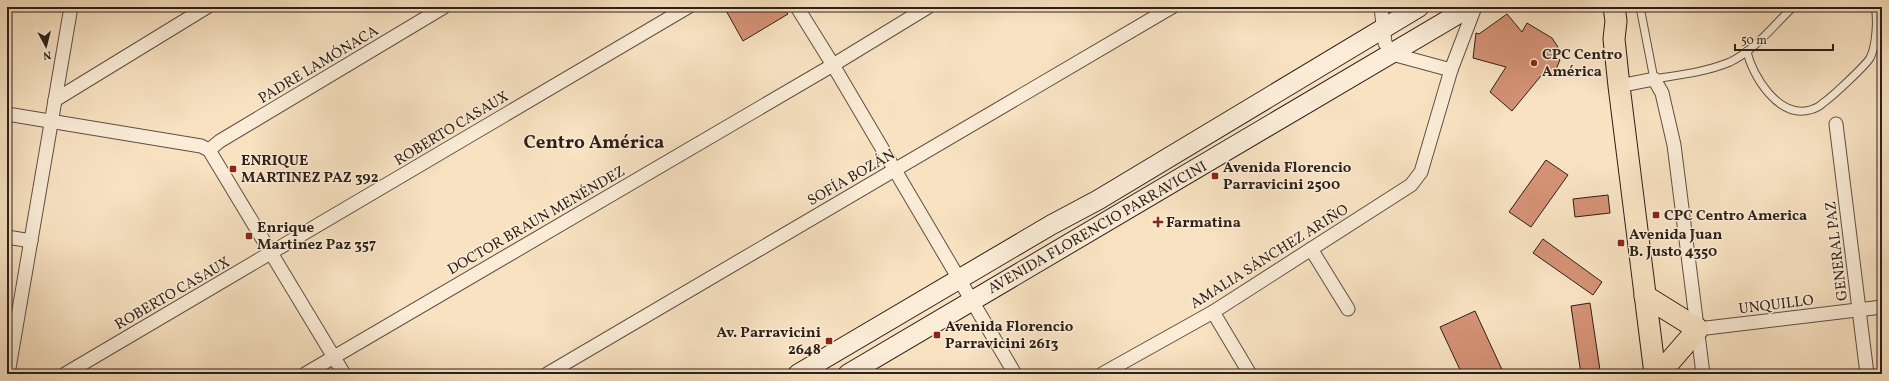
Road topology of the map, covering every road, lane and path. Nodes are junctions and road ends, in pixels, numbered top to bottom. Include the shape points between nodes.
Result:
1 (71, 7) edge
2 (207, 7) edge
3 (444, 7) edge
4 (688, 7) edge
5 (797, 7) edge
6 (928, 7) edge
7 (1172, 7) edge
8 (1381, 7) edge
9 (1418, 7) edge
10 (1470, 7) edge
11 (1475, 7) edge
12 (1603, 7) edge
13 (1614, 7) edge
14 (1640, 7) edge
15 (1793, 7) edge
16 (1875, 7) edge
17 (1383, 29) junction
18 (1614, 39) junction
19 (1747, 51) junction
20 (1392, 54) junction
21 (833, 65) junction
22 (1451, 70) junction
23 (1654, 79) junction
24 (1619, 86) junction
25 (55, 100) junction
26 (7, 114) edge
27 (51, 121) junction
28 (1836, 124) dead end
29 (209, 150) junction
30 (895, 170) junction
31 (7, 238) edge
32 (31, 241) junction
33 (1310, 249) junction
34 (271, 253) junction
35 (960, 278) junction
36 (1645, 296) junction
37 (971, 301) junction
38 (1882, 307) edge
39 (1348, 309) dead end
40 (1859, 310) junction
41 (1213, 312) junction
42 (1698, 329) junction
43 (334, 357) junction
44 (8, 374) edge
45 (65, 374) edge
46 (305, 374) edge
47 (344, 374) edge
48 (548, 374) edge
49 (798, 374) edge
50 (848, 374) edge
51 (1015, 374) edge
52 (1102, 374) edge
53 (1250, 374) edge
54 (1654, 374) edge
55 (1659, 374) edge
56 (1703, 374) edge
57 (1867, 374) edge

1 - 25 street
2 - 25 street
3 - 29 street, PADRE LAMÓNACA via 220,140
4 - 34 street, ROBERTO CASAUX
5 - 21 street
6 - 21 street, DOCTOR BRAUN MENÉNDEZ
7 - 30 street, SOFÍA BOZÁN
8 - 17 street
9 - 17 main road, AVENIDA FLORENCIO PARRAVICINI
10 - 20 main road, AVENIDA FLORENCIO PARRAVICINI
11 - 22 street, AMALIA SÁNCHEZ ARIÑO
12 - 18 main road via 1605,22
13 - 18 main road
14 - 23 lane
15 - 19 lane
16 - 19 lane via 1874,46 1870,58 1823,104 1810,110 1799,111 1785,107 1772,98 1749,62
17 - 20 street via 1385,43
17 - 35 main road, AVENIDA FLORENCIO PARRAVICINI via 1104,196
18 - 24 main road
19 - 23 lane via 1713,68
20 - 22 street
20 - 37 main road, AVENIDA FLORENCIO PARRAVICINI
21 - 30 street
21 - 43 street, DOCTOR BRAUN MENÉNDEZ
22 - 33 street, AMALIA SÁNCHEZ ARIÑO via 1418,178 1411,185
23 - 24 street
23 - 42 street via 1662,93 1674,145
24 - 36 main road
25 - 27 street
26 - 27 street
27 - 29 street via 201,146
27 - 32 street
28 - 40 street, GENERAL PAZ
29 - 34 street
30 - 35 street
30 - 48 street, SOFÍA BOZÁN
31 - 32 street
32 - 44 street
33 - 39 street
33 - 41 street, AMALIA SÁNCHEZ ARIÑO
34 - 43 street
34 - 45 street, ROBERTO CASAUX
35 - 37 street
35 - 49 main road, AVENIDA FLORENCIO PARRAVICINI
36 - 42 main road
36 - 54 main road
37 - 50 main road, AVENIDA FLORENCIO PARRAVICINI
37 - 51 street
38 - 40 street, UNQUILLO
40 - 42 street, UNQUILLO
40 - 57 street, GENERAL PAZ
41 - 52 street, AMALIA SÁNCHEZ ARIÑO
41 - 53 street
42 - 55 main road
42 - 56 street
43 - 46 street, DOCTOR BRAUN MENÉNDEZ
43 - 47 street

